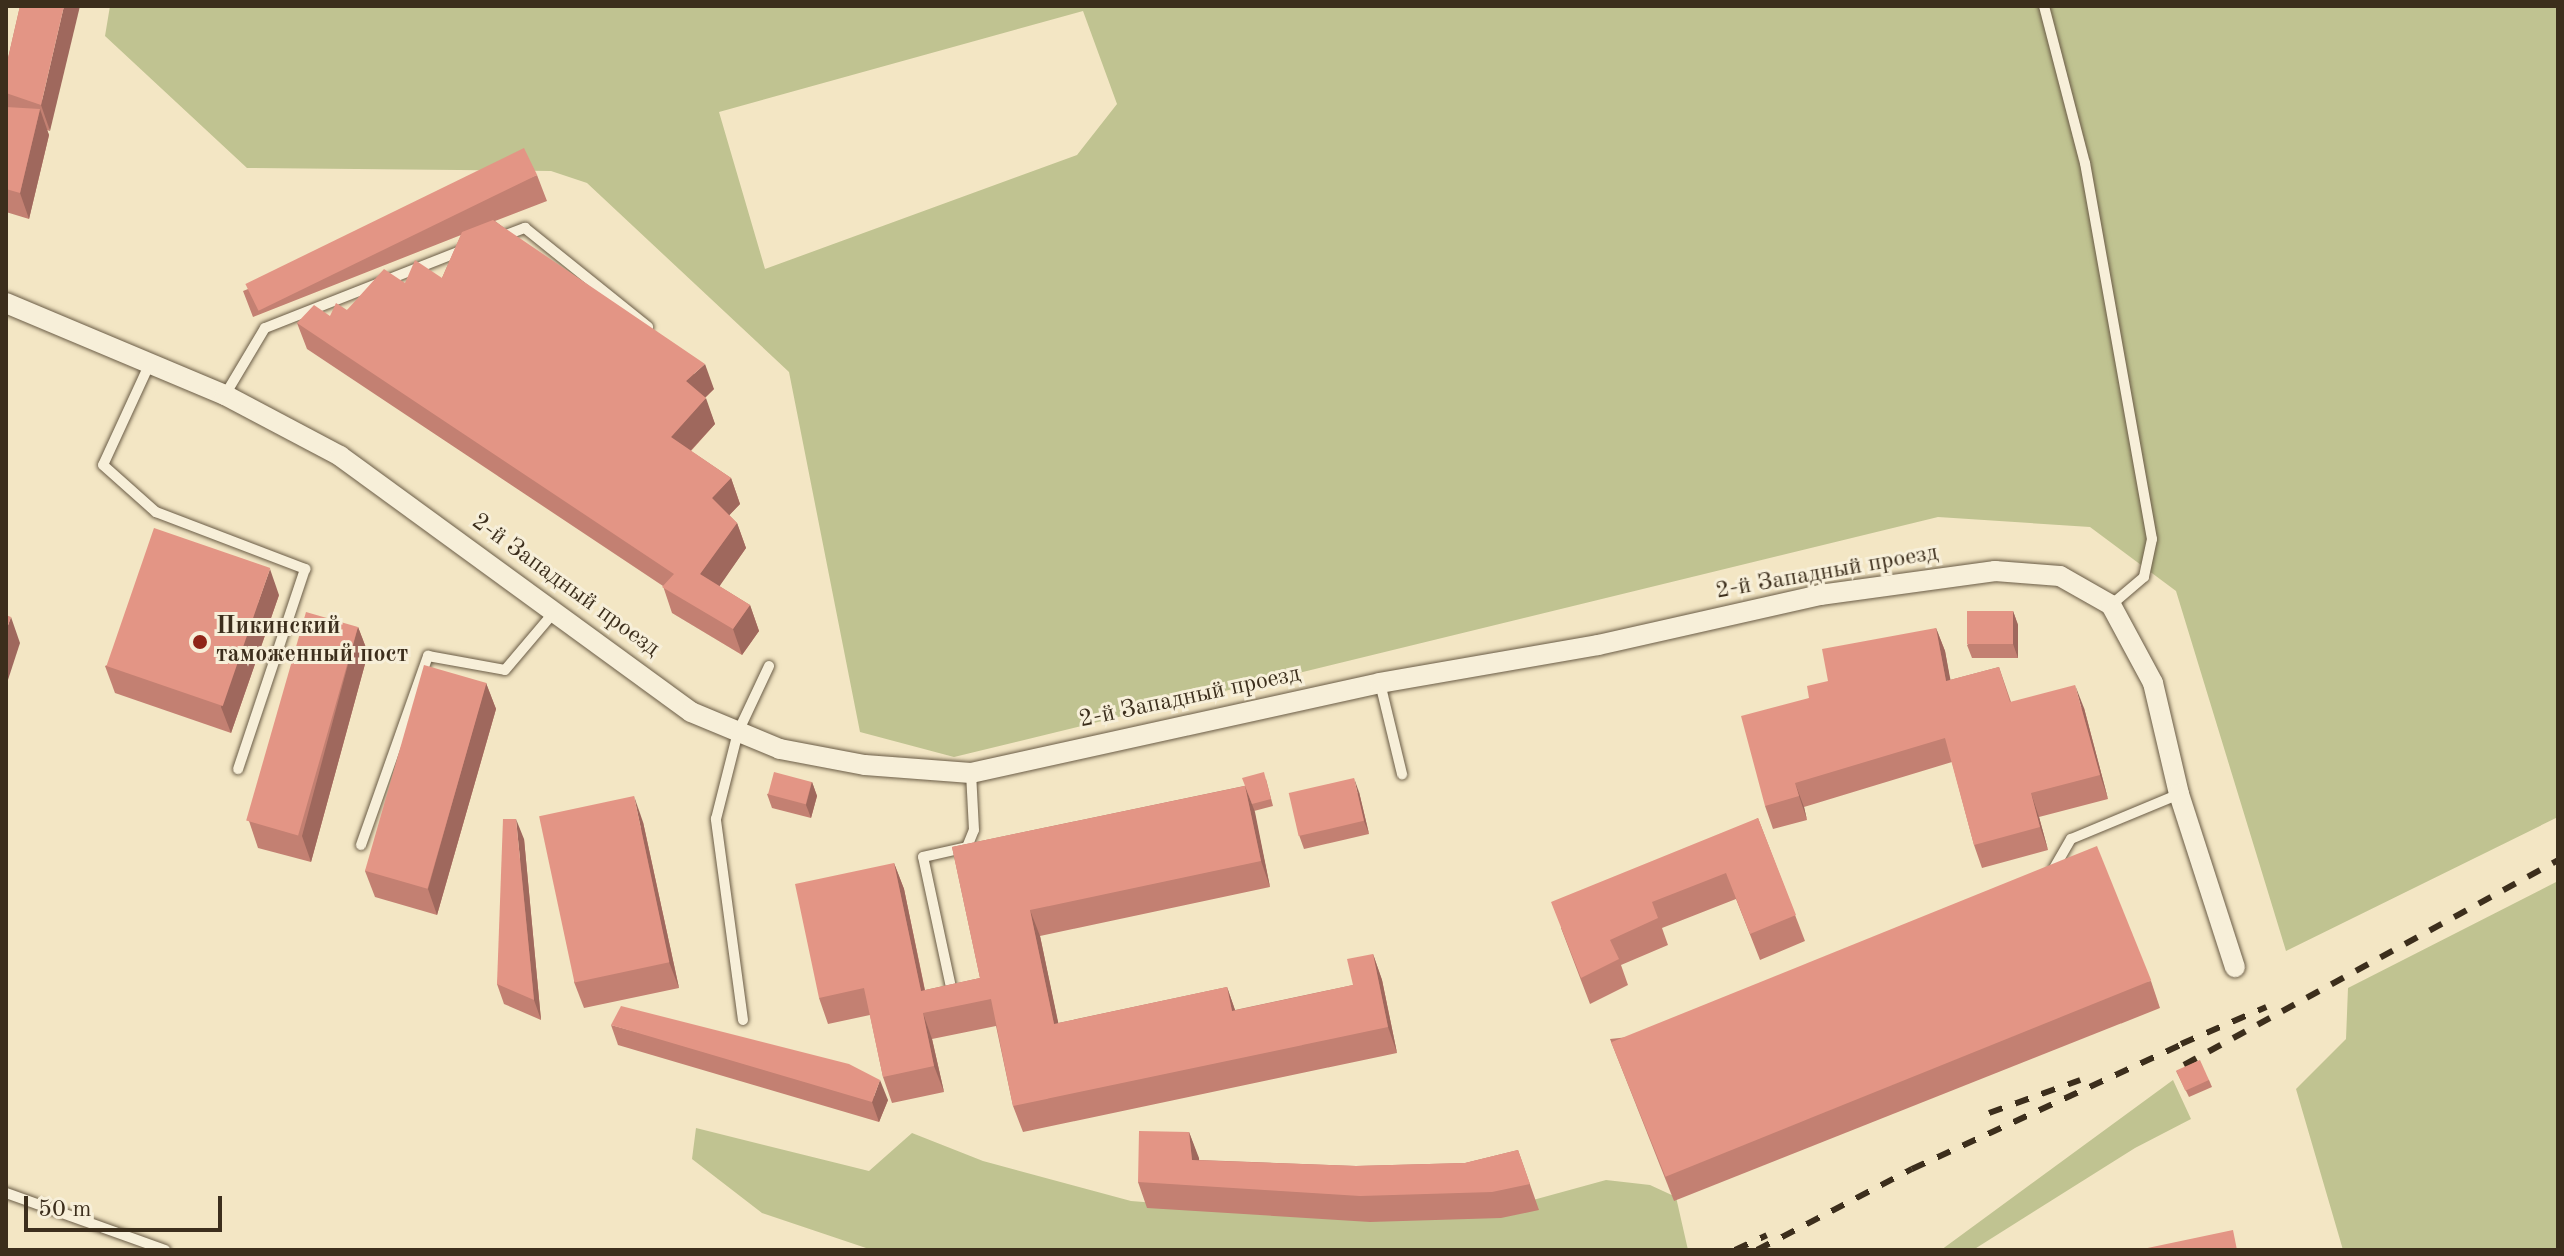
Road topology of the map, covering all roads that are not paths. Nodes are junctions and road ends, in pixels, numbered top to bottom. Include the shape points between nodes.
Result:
1 (2044, 6) edge
2 (6, 303) edge
3 (656, 332) edge
4 (151, 362) junction
5 (225, 395) junction
6 (2111, 605) junction
7 (555, 611) junction
8 (769, 666) dead end
9 (1380, 683) junction
10 (738, 732) junction
11 (238, 769) dead end
12 (971, 773) junction
13 (1402, 774) dead end
14 (2179, 794) junction
15 (361, 845) dead end
16 (2041, 875) edge
17 (2235, 967) dead end
18 (952, 992) edge
19 (743, 1020) dead end
20 (6, 1193) edge
21 (165, 1250) edge

1 - 6 lane via 2085,163 2152,539 2144,577
2 - 4 street, 2-й Западный проезд
3 - 5 lane via 525,228 265,328
4 - 5 street, 2-й Западный проезд
4 - 11 lane via 103,465 156,512 305,569
5 - 7 street, 2-й Западный проезд via 340,456
6 - 9 street, 2-й Западный проезд via 2060,576 1995,571 1820,595 1598,645
6 - 14 street via 2153,683
7 - 10 street, 2-й Западный проезд via 691,712
7 - 15 lane via 505,670 428,656
8 - 10 lane
9 - 12 street, 2-й Западный проезд
9 - 13 lane
10 - 12 street, 2-й Западный проезд via 780,749 836,760
10 - 19 lane via 716,819
12 - 18 lane via 974,830 967,847 923,857
14 - 16 lane via 2071,839 2055,869
14 - 17 street
20 - 21 lane

